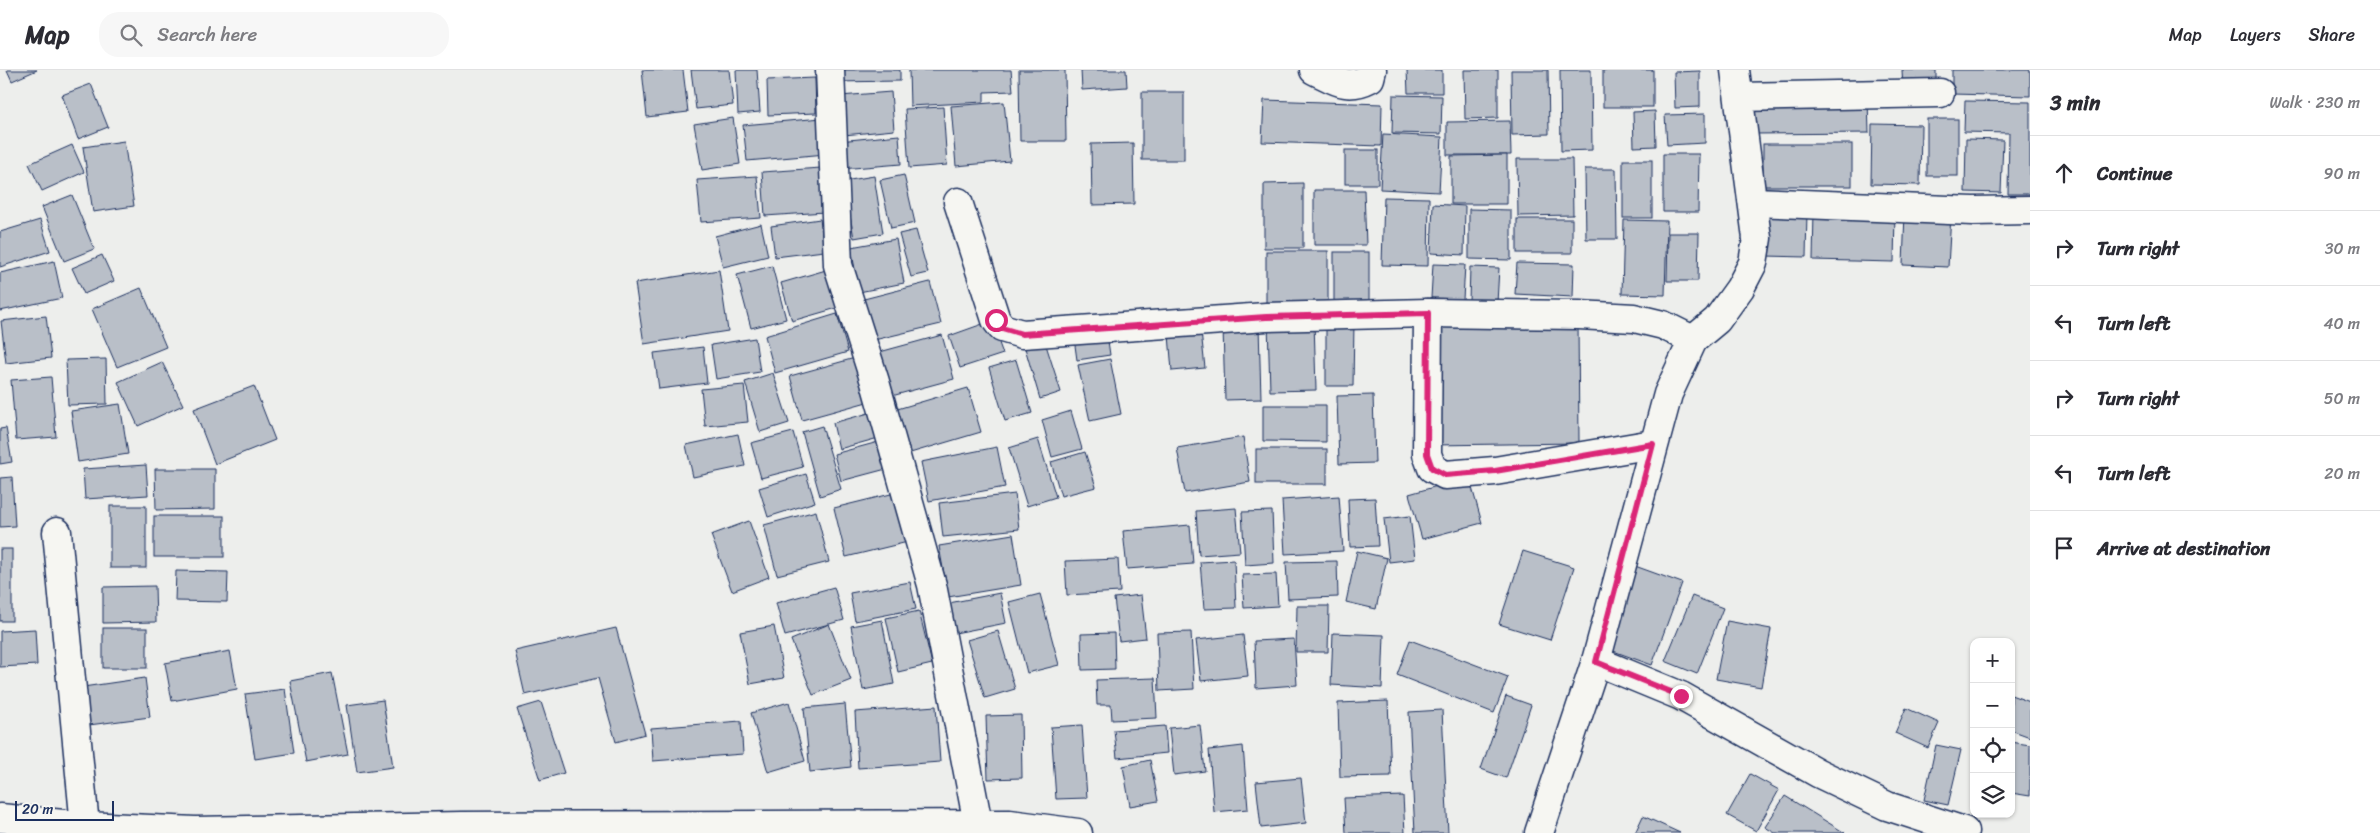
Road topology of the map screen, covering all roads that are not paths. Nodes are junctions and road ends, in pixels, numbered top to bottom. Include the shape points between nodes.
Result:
1 (830, 70) edge
2 (1314, 70) edge
3 (1372, 70) edge
4 (1735, 70) edge
5 (1940, 93) dead end
6 (1740, 97) junction
7 (958, 202) dead end
8 (1753, 202) junction
9 (2030, 210) edge
10 (1428, 313) junction
11 (1693, 340) junction
12 (1653, 444) junction
13 (57, 532) dead end
14 (1596, 662) junction
15 (0, 818) edge
16 (978, 824) junction
17 (85, 826) junction
18 (462, 829) edge
19 (1964, 832) dead end
20 (1078, 833) edge
21 (1539, 833) edge

1 - 16 street via 838,265 875,382 932,585
2 - 3 street via 1345,84 1358,84 1370,78
4 - 6 street
5 - 6 street
6 - 8 street
7 - 10 street via 996,320 1002,328 1022,334 1266,317
8 - 9 street via 1973,211
8 - 11 street via 1757,238 1753,263 1717,320
10 - 11 street via 1634,318 1663,325
10 - 12 street via 1427,454 1432,468 1445,475 1495,471
11 - 12 street via 1668,394
12 - 14 street
13 - 17 street
14 - 19 street via 1681,696 1818,773 1887,806
14 - 21 street
15 - 17 street
16 - 18 street
16 - 20 street via 1010,824
17 - 18 street via 195,831

